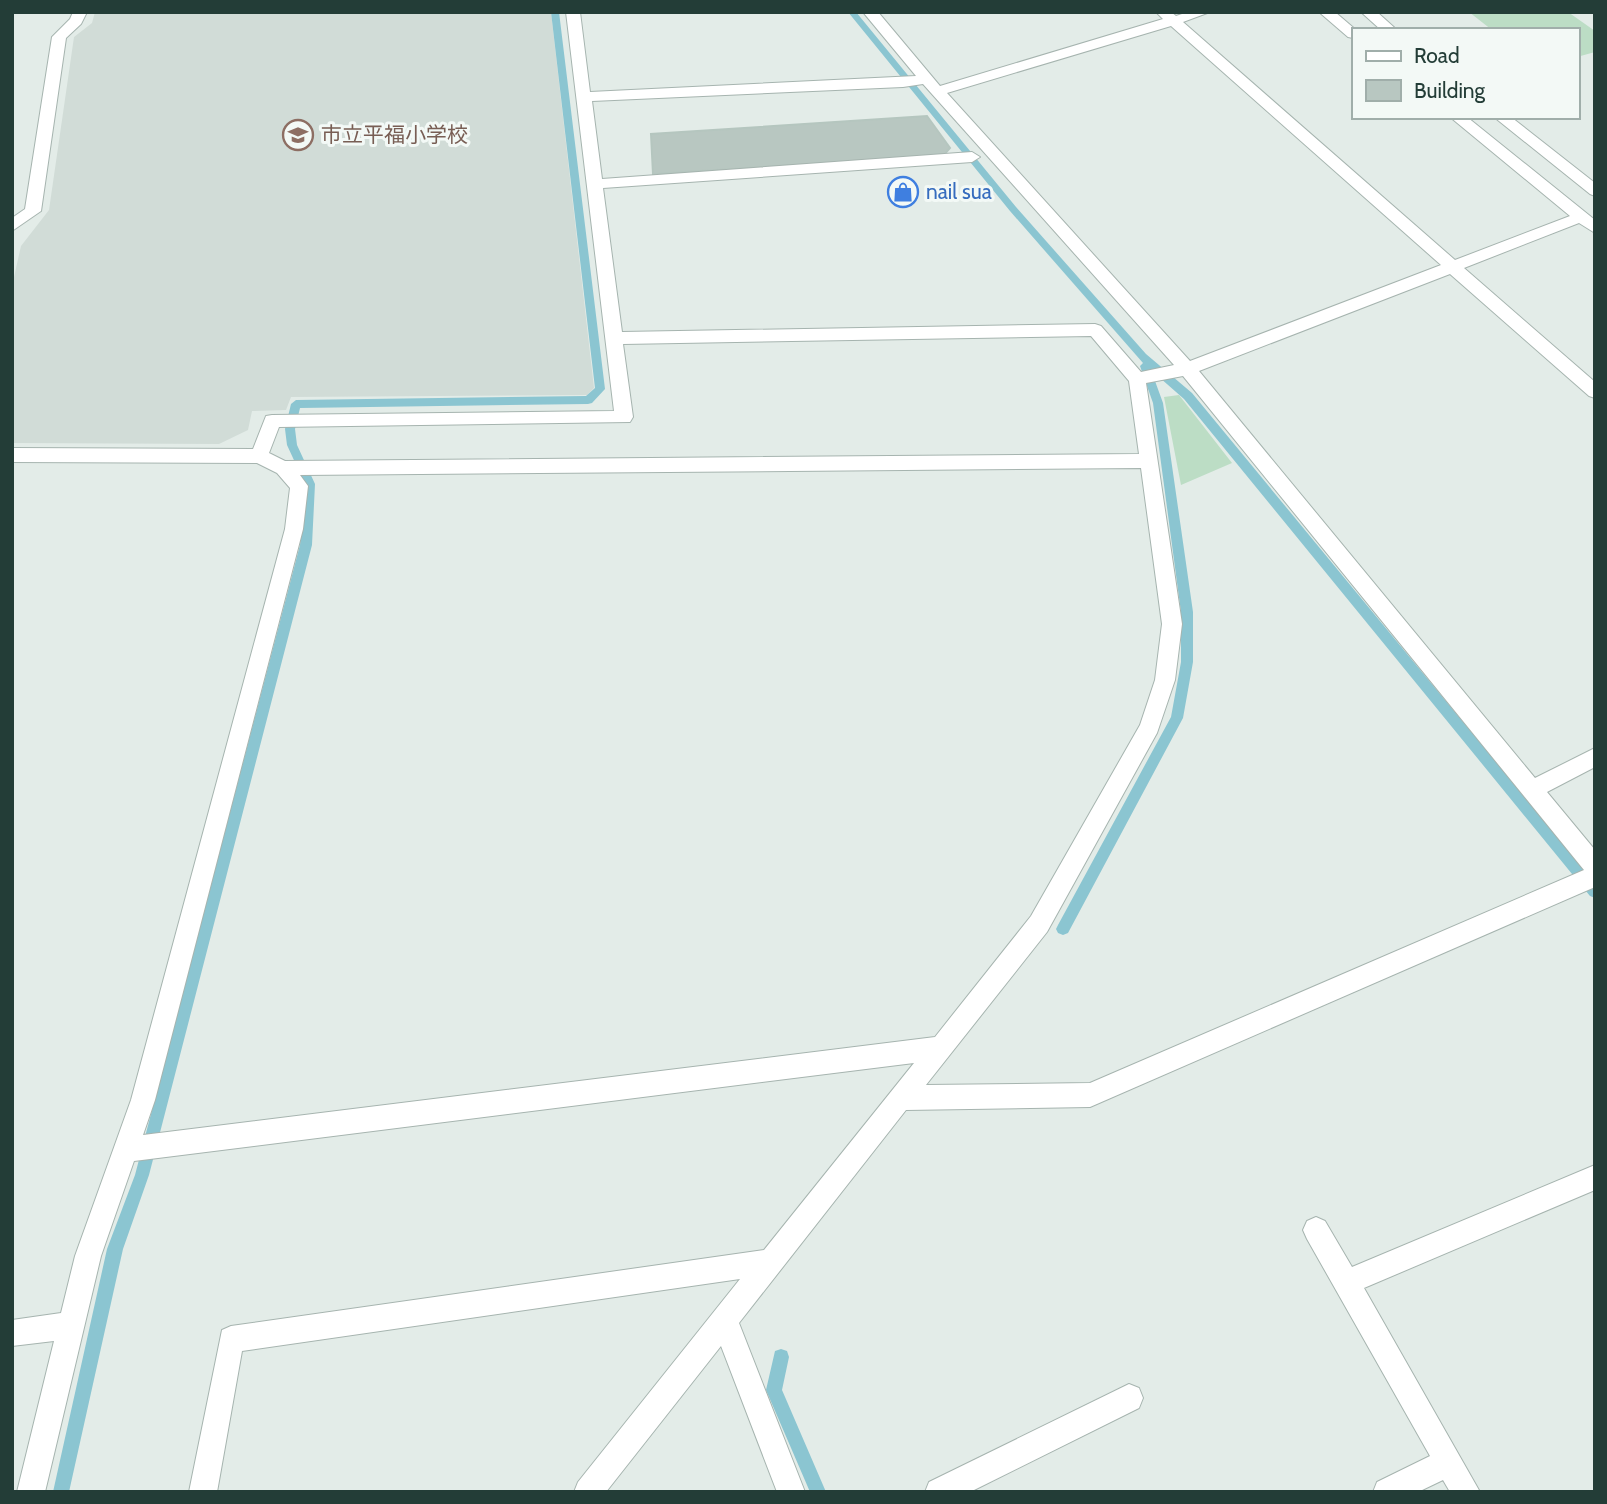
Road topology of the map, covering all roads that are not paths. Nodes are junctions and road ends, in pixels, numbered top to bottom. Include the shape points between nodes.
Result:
1 (80, 12) edge
2 (573, 12) edge
3 (870, 12) edge
4 (1202, 12) edge
5 (1326, 12) edge
6 (1368, 12) edge
7 (1168, 17) edge
8 (1388, 28) edge
9 (1352, 33) edge
10 (916, 80) junction
11 (938, 91) junction
12 (584, 97) junction
13 (1459, 119) edge
14 (1504, 119) edge
15 (972, 157) dead end
16 (595, 184) junction
17 (1595, 191) edge
18 (1581, 217) junction
19 (12, 226) edge
20 (1595, 228) edge
21 (1454, 267) junction
22 (616, 338) junction
23 (1179, 370) junction
24 (1141, 378) junction
25 (1595, 392) edge
26 (12, 455) edge
27 (259, 456) junction
28 (1147, 461) junction
29 (296, 468) junction
30 (1595, 757) edge
31 (1531, 790) junction
32 (1589, 876) edge
33 (939, 1048) junction
34 (899, 1098) junction
35 (144, 1148) junction
36 (1595, 1177) edge
37 (1315, 1230) dead end
38 (770, 1262) junction
39 (1346, 1283) junction
40 (725, 1322) junction
41 (71, 1325) junction
42 (12, 1333) edge
43 (1129, 1398) dead end
44 (1449, 1462) junction
45 (30, 1492) edge
46 (203, 1492) edge
47 (588, 1492) edge
48 (791, 1492) edge
49 (939, 1492) edge
50 (1387, 1492) edge
51 (1466, 1492) edge

1 - 19 street via 59,37 33,211
2 - 12 street
3 - 10 street
4 - 7 street
5 - 9 street
6 - 8 street
7 - 11 street
7 - 21 street
10 - 11 street
10 - 12 street
11 - 23 street
12 - 16 street
13 - 18 street
14 - 17 street
15 - 16 street
16 - 22 street
18 - 20 street
18 - 21 street
21 - 23 street
21 - 25 street
22 - 24 street via 1095,330
22 - 27 street via 624,417 272,421
23 - 24 street
23 - 31 street
24 - 28 street
26 - 27 street
27 - 29 street
28 - 29 street
28 - 33 street via 1172,624 1165,680 1150,727 1039,924
29 - 35 street via 299,486 294,529 147,1086
30 - 31 street
31 - 32 street
32 - 34 street via 1090,1095
33 - 34 street
33 - 35 street
34 - 38 street
35 - 41 street via 88,1256
36 - 39 street
37 - 39 street
38 - 40 street
38 - 46 street via 231,1339
39 - 44 street
40 - 47 street
40 - 48 street
41 - 42 street
41 - 45 street
43 - 49 street
44 - 50 street
44 - 51 street

